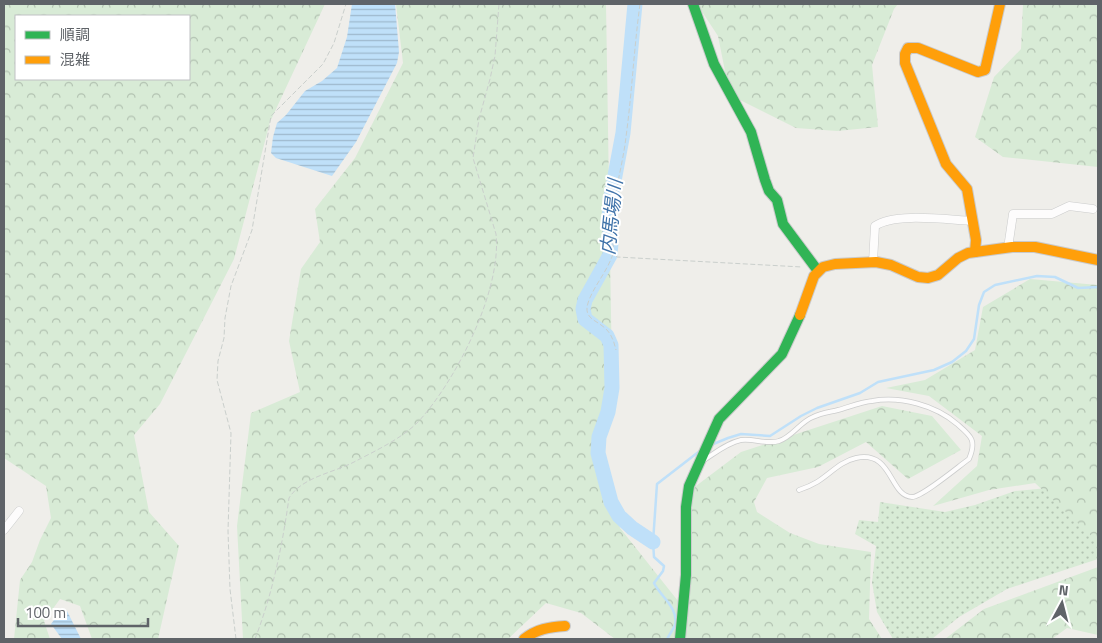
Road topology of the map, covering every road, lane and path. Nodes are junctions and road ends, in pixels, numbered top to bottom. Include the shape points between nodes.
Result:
1 (346, 4) edge
2 (499, 4) edge
3 (640, 4) edge
4 (693, 4) edge
5 (1000, 4) edge
6 (1093, 209) dead end
7 (973, 221) junction
8 (1008, 248) junction
9 (975, 252) junction
10 (613, 253) junction
11 (1098, 260) edge
12 (873, 262) junction
13 (817, 269) junction
14 (616, 350) dead end
15 (702, 458) junction
16 (800, 490) dead end
17 (19, 511) dead end
18 (4, 530) edge
19 (565, 626) dead end
20 (236, 639) edge
21 (255, 639) edge
22 (524, 639) edge
23 (680, 639) edge

1 - 20 path via 324,64 271,116 252,230 231,286 225,318 217,380 231,433 228,531
2 - 21 path via 495,56 479,118 473,158 497,241 487,303 450,379 417,423 352,463 304,483 293,491 289,498 280,558
3 - 10 path via 632,95 614,199
4 - 13 street via 714,64 751,132 765,180 777,200 783,224
5 - 7 street via 985,70 978,72 918,48 908,48 904,54 946,164 968,189
6 - 8 street via 1069,206 1052,214 1013,214
7 - 9 street
7 - 12 street via 896,218 881,222 875,226
8 - 9 street
8 - 11 street via 1035,247
9 - 12 street via 958,258 938,275 928,278
10 - 13 path via 617,257
10 - 14 path via 588,301 586,312 591,320 607,330
12 - 13 street via 835,264
13 - 15 street via 782,354 719,419
15 - 16 lane via 740,440 782,440 811,417 872,400 925,405 939,410 970,435 973,443 969,458 922,494 912,497 898,490 881,463 858,457
15 - 23 street via 686,496 686,575
17 - 18 street
19 - 22 street via 534,630

